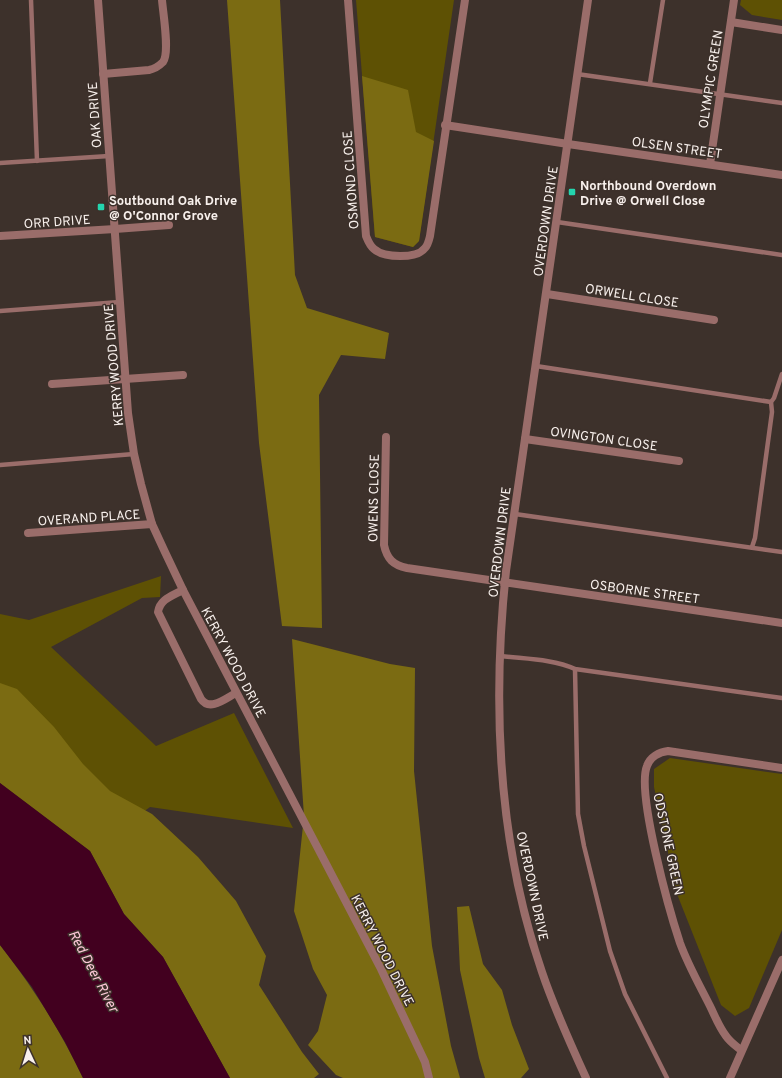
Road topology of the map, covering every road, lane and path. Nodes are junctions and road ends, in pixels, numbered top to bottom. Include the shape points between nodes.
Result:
1 (31, 0) edge
2 (98, 0) edge
3 (162, 0) edge
4 (348, 0) edge
5 (465, 0) edge
6 (588, 0) edge
7 (663, 0) edge
8 (734, 0) edge
9 (731, 22) junction
10 (782, 30) edge
11 (103, 74) junction
12 (577, 74) junction
13 (650, 83) junction
14 (720, 94) junction
15 (782, 103) edge
16 (445, 125) junction
17 (568, 144) junction
18 (109, 156) junction
19 (37, 161) junction
20 (0, 163) edge
21 (710, 164) junction
22 (782, 175) edge
23 (557, 222) junction
24 (169, 225) dead end
25 (115, 229) junction
26 (0, 236) edge
27 (782, 255) edge
28 (547, 294) junction
29 (120, 302) junction
30 (0, 311) edge
31 (714, 320) dead end
32 (536, 366) junction
33 (183, 374) dead end
34 (782, 374) edge
35 (125, 379) junction
36 (52, 384) dead end
37 (771, 402) junction
38 (386, 437) dead end
39 (525, 439) junction
40 (134, 454) junction
41 (679, 461) dead end
42 (0, 465) edge
43 (515, 514) junction
44 (152, 524) junction
45 (28, 533) dead end
46 (752, 547) junction
47 (782, 552) edge
48 (505, 582) junction
49 (183, 590) junction
50 (782, 623) edge
51 (501, 656) junction
52 (575, 669) junction
53 (236, 693) junction
54 (782, 698) edge
55 (782, 768) edge
56 (782, 960) edge
57 (741, 1050) junction
58 (428, 1078) edge
59 (586, 1078) edge
60 (667, 1078) edge
61 (730, 1078) edge

1 - 19 lane
2 - 11 street, OAK DRIVE
3 - 11 street via 166,52 163,62 154,69
4 - 16 street, OSMOND CLOSE via 365,232 374,250 408,256 426,248 430,236
5 - 16 street, OSMOND CLOSE
6 - 12 street, OVERDOWN DRIVE
7 - 13 lane
8 - 9 street, OLYMPIC GREEN
9 - 10 street, OLYMPIC GREEN
9 - 14 street, OLYMPIC GREEN
11 - 18 street, OAK DRIVE
12 - 13 lane
12 - 17 street, OVERDOWN DRIVE
13 - 14 lane
14 - 15 lane
14 - 21 street, OLYMPIC GREEN
16 - 17 street
17 - 21 street, OLSEN STREET
17 - 23 street, OVERDOWN DRIVE
18 - 19 lane
18 - 25 street, OAK DRIVE
19 - 20 lane
21 - 22 street, OLSEN STREET
23 - 27 lane
23 - 28 street, OVERDOWN DRIVE
24 - 25 street, ORR DRIVE
25 - 26 street, ORR DRIVE
25 - 29 street, KERRY WOOD DRIVE
28 - 31 street, ORWELL CLOSE
28 - 32 street, OVERDOWN DRIVE
29 - 30 lane
29 - 35 street, KERRY WOOD DRIVE
32 - 37 lane
32 - 39 street, OVERDOWN DRIVE
33 - 35 street
34 - 37 lane
35 - 36 street
35 - 40 street, KERRY WOOD DRIVE
37 - 46 lane via 771,420
38 - 48 street, OWENS CLOSE via 384,545 388,558 396,565 407,568
39 - 41 street, OVINGTON CLOSE
39 - 43 street, OVERDOWN DRIVE
40 - 42 lane
40 - 44 street, KERRY WOOD DRIVE
43 - 46 lane
43 - 48 street, OVERDOWN DRIVE
44 - 45 street, OVERAND PLACE
44 - 49 street, KERRY WOOD DRIVE
46 - 47 lane
48 - 50 street, OSBORNE STREET
48 - 51 street, OVERDOWN DRIVE
49 - 53 street, KERRY WOOD DRIVE
49 - 53 street via 163,600 158,612 201,699 206,704 213,705
51 - 52 lane via 551,662
51 - 59 street, OVERDOWN DRIVE via 502,756 514,868 542,972
52 - 54 lane
52 - 60 lane via 578,814 584,846 610,951 625,994
53 - 58 street, KERRY WOOD DRIVE via 380,969 425,1062
55 - 57 street, ODSTONE GREEN via 668,751 652,758 645,772 645,794 651,832 680,943 726,1036
56 - 57 street
57 - 61 street

